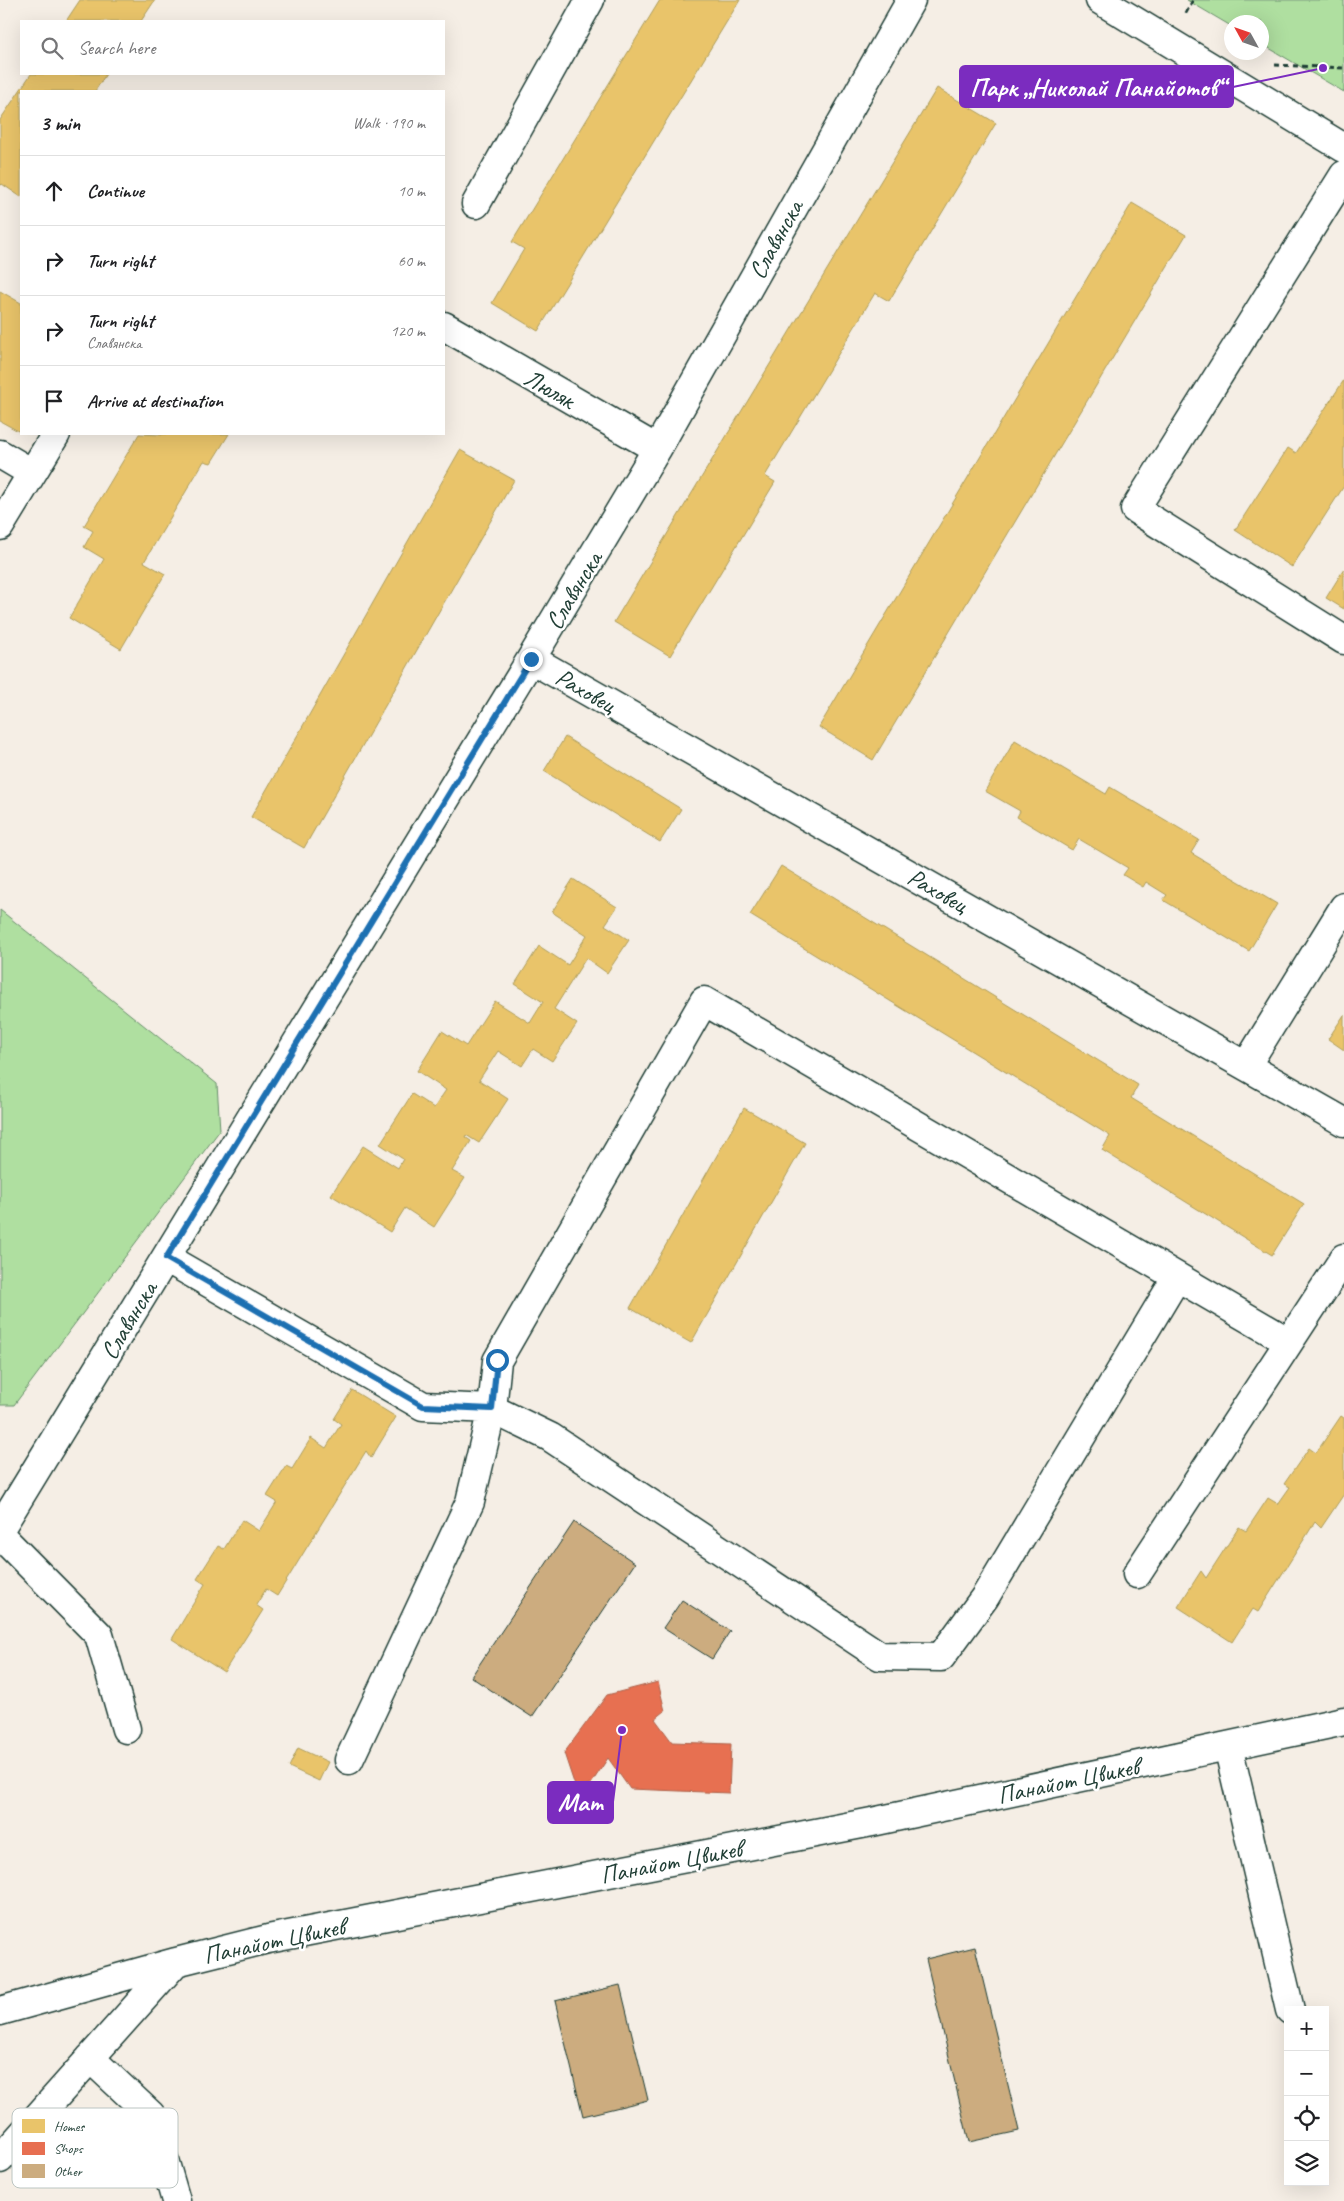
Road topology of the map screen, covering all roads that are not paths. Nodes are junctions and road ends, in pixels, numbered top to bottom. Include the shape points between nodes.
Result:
1 (590, 0) edge
2 (911, 0) edge
3 (1100, 0) edge
4 (1344, 148) edge
5 (1344, 175) edge
6 (476, 204) dead end
7 (445, 327) edge
8 (55, 435) edge
9 (657, 449) junction
10 (0, 454) edge
11 (32, 473) junction
12 (0, 526) edge
13 (1344, 640) edge
14 (531, 659) junction
15 (1344, 907) edge
16 (1246, 1066) junction
17 (1344, 1122) edge
18 (166, 1258) junction
19 (1344, 1258) edge
20 (1177, 1277) junction
21 (1289, 1342) junction
22 (492, 1409) junction
23 (0, 1529) edge
24 (0, 1535) edge
25 (1137, 1574) dead end
26 (1344, 1721) edge
27 (126, 1729) dead end
28 (1228, 1746) junction
29 (349, 1760) dead end
30 (176, 1962) junction
31 (1289, 2006) edge
32 (0, 2011) edge
33 (90, 2058) junction
34 (45, 2108) edge
35 (143, 2108) edge
36 (12, 2146) edge
37 (0, 2159) edge
38 (172, 2188) edge
39 (176, 2201) edge

1 - 6 street
2 - 9 street, Славянска
3 - 4 street
5 - 13 street via 1135,509
7 - 9 street, Люляк
8 - 11 street
9 - 14 street, Славянска
10 - 11 street
11 - 12 street
14 - 16 street, Раховец
14 - 18 street, Славянска
15 - 16 street
16 - 17 street, Раховец
18 - 22 street via 423,1406
18 - 23 street, Славянска
19 - 21 street
20 - 21 street
20 - 22 street via 985,1597 941,1657 880,1656 550,1437
20 - 22 street via 704,1002 497,1360
21 - 25 street
22 - 29 street via 470,1502
24 - 27 street via 99,1635
26 - 28 street, Панайот Цвикев
28 - 30 street, Панайот Цвикев via 872,1822 268,1939
28 - 31 street
30 - 32 street, Панайот Цвикев
30 - 33 street
33 - 34 street
33 - 35 street
36 - 37 street
38 - 39 street

